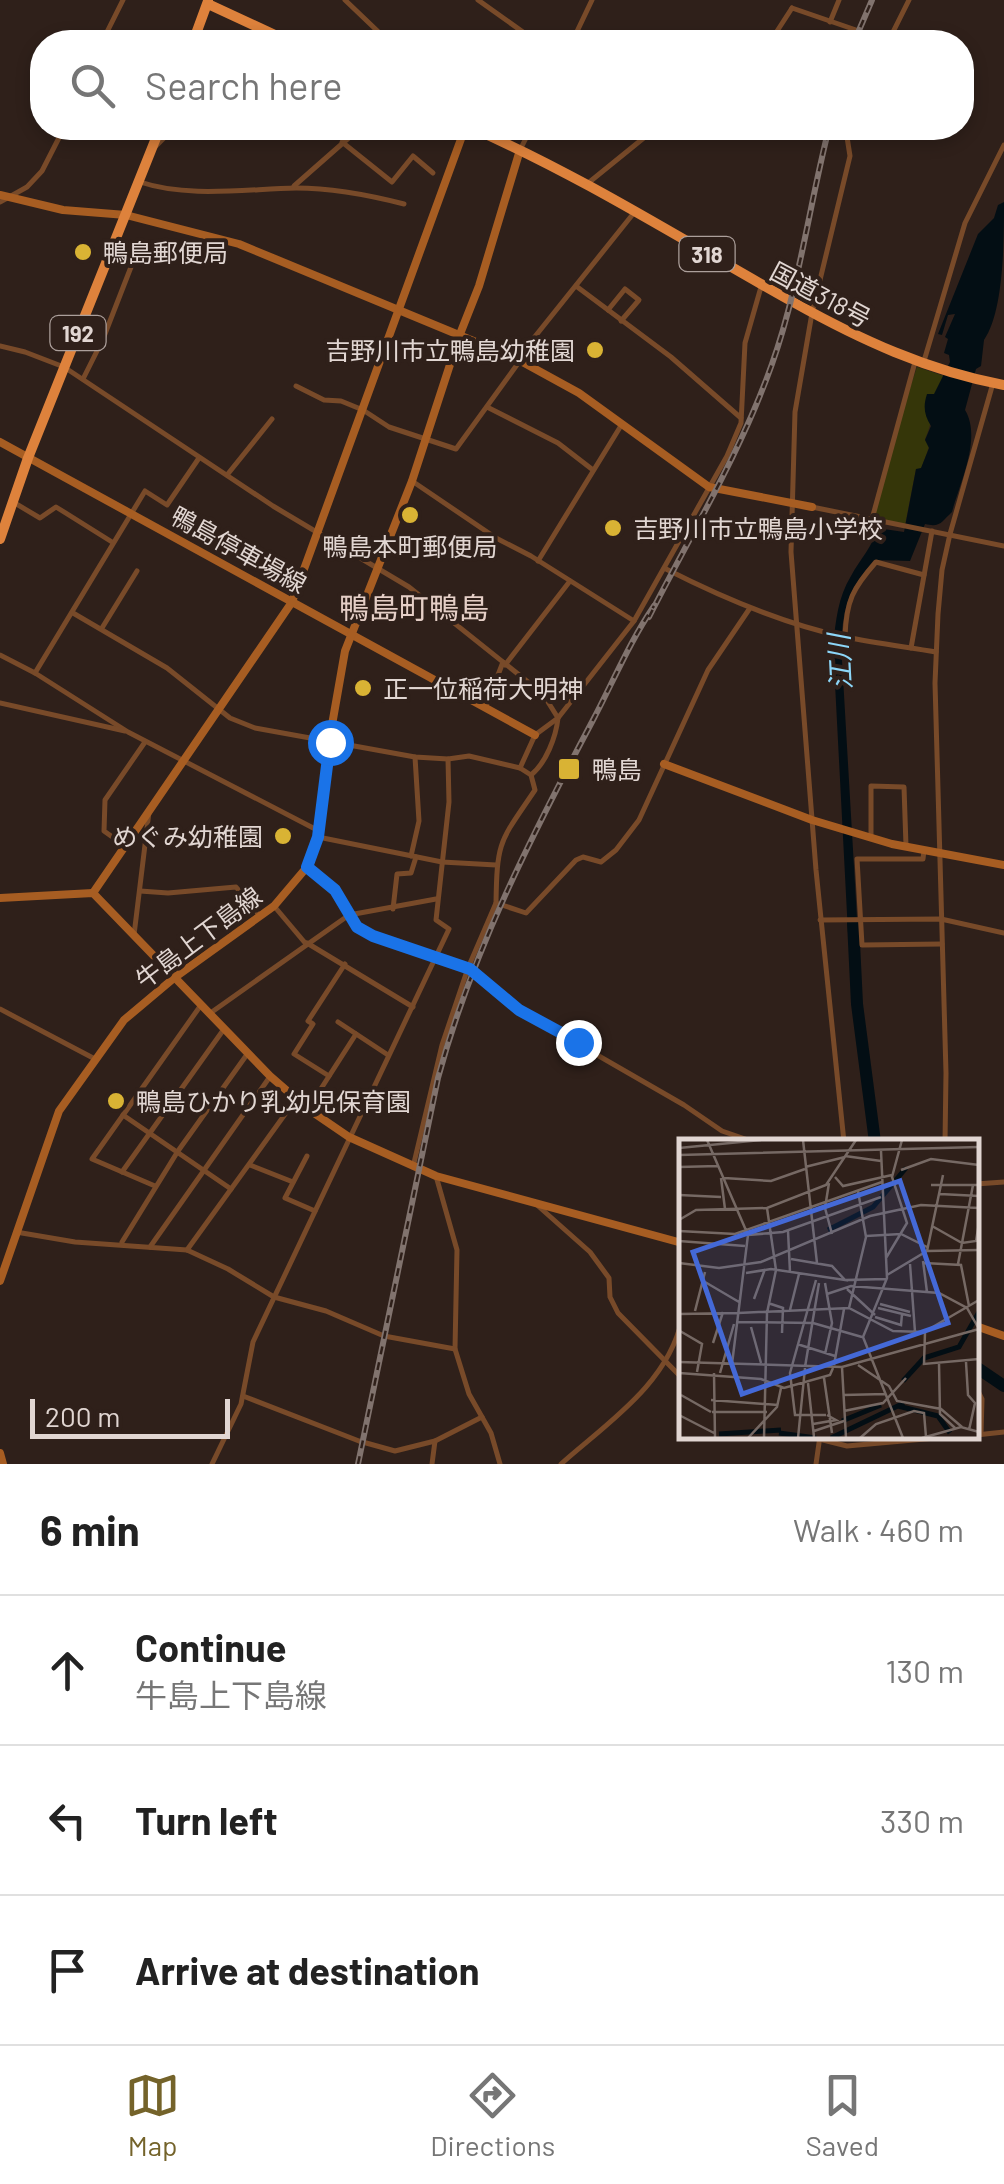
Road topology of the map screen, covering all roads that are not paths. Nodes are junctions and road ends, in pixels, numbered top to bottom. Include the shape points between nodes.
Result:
1 (122, 0) edge
2 (346, 0) edge
3 (478, 0) edge
4 (592, 0) edge
5 (789, 0) edge
6 (839, 0) edge
7 (908, 0) edge
8 (208, 2) edge
9 (792, 8) junction
10 (830, 22) junction
11 (108, 30) edge
12 (197, 30) edge
13 (265, 30) edge
14 (377, 30) edge
15 (520, 30) edge
16 (578, 30) edge
17 (778, 30) edge
18 (855, 30) edge
19 (894, 30) edge
20 (58, 140) edge
21 (155, 140) edge
22 (162, 140) edge
23 (345, 140) edge
24 (464, 140) edge
25 (502, 140) edge
26 (525, 140) edge
27 (641, 140) edge
28 (849, 140) edge
29 (342, 142) junction
30 (1004, 144) edge
31 (520, 150) junction
32 (150, 153) junction
33 (432, 173) dead end
34 (139, 181) junction
35 (587, 184) junction
36 (292, 188) junction
37 (2, 198) edge
38 (404, 204) dead end
39 (635, 212) junction
40 (126, 215) junction
41 (131, 267) dead end
42 (576, 286) junction
43 (762, 286) junction
44 (400, 308) junction
45 (608, 310) junction
46 (812, 313) junction
47 (621, 322) junction
48 (460, 334) junction
49 (0, 346) edge
50 (518, 360) junction
51 (920, 362) junction
52 (64, 367) junction
53 (83, 380) junction
54 (998, 384) edge
55 (296, 386) dead end
56 (487, 407) junction
57 (364, 410) junction
58 (741, 418) junction
59 (272, 419) dead end
60 (622, 424) junction
61 (426, 440) junction
62 (0, 442) edge
63 (28, 458) junction
64 (199, 458) junction
65 (593, 470) junction
66 (227, 476) junction
67 (412, 482) junction
68 (709, 488) junction
69 (12, 502) junction
70 (792, 504) junction
71 (812, 507) joint
72 (131, 512) junction
73 (872, 518) junction
74 (930, 530) junction
75 (950, 534) junction
76 (318, 535) junction
77 (0, 539) edge
78 (112, 542) junction
79 (1004, 546) edge
80 (538, 560) junction
81 (666, 569) junction
82 (375, 570) junction
83 (137, 571) dead end
84 (924, 575) junction
85 (570, 581) junction
86 (292, 602) junction
87 (750, 608) junction
88 (73, 613) junction
89 (634, 621) junction
90 (796, 621) junction
91 (101, 629) junction
92 (352, 634) junction
93 (844, 637) junction
94 (911, 648) junction
95 (936, 652) junction
96 (0, 655) edge
97 (504, 663) junction
98 (36, 673) junction
99 (0, 702) edge
100 (486, 706) junction
101 (218, 709) junction
102 (558, 718) junction
103 (128, 732) junction
104 (535, 735) junction
105 (146, 741) junction
106 (330, 742) junction
107 (551, 744) junction
108 (414, 757) junction
109 (448, 759) junction
110 (182, 760) junction
111 (664, 764) junction
112 (520, 768) junction
113 (531, 775) junction
114 (150, 809) junction
115 (812, 820) junction
116 (319, 834) junction
117 (871, 838) junction
118 (125, 846) junction
119 (906, 846) junction
120 (924, 850) junction
121 (939, 854) junction
122 (414, 856) junction
123 (442, 862) junction
124 (496, 865) junction
125 (1004, 865) edge
126 (307, 867) junction
127 (140, 891) junction
128 (93, 894) junction
129 (0, 898) edge
130 (436, 899) junction
131 (496, 903) junction
132 (274, 906) junction
133 (393, 909) junction
134 (350, 915) junction
135 (260, 916) junction
136 (860, 919) junction
137 (941, 919) junction
138 (820, 920) junction
139 (1004, 933) edge
140 (134, 936) junction
141 (306, 944) junction
142 (942, 944) junction
143 (436, 957) junction
144 (344, 964) junction
145 (468, 968) junction
146 (174, 978) junction
147 (201, 1006) junction
148 (413, 1007) junction
149 (0, 1009) edge
150 (209, 1014) junction
151 (338, 1022) dead end
152 (224, 1029) junction
153 (356, 1034) junction
154 (248, 1053) junction
155 (388, 1056) junction
156 (95, 1059) junction
157 (270, 1076) junction
158 (329, 1076) junction
159 (296, 1099) junction
160 (308, 1108) junction
161 (123, 1115) junction
162 (149, 1132) junction
163 (349, 1137) junction
164 (730, 1138) edge
165 (844, 1139) edge
166 (945, 1139) edge
167 (178, 1151) junction
168 (308, 1156) dead end
169 (248, 1164) junction
170 (413, 1168) junction
171 (204, 1170) junction
172 (122, 1172) junction
173 (436, 1176) junction
174 (294, 1182) junction
175 (1004, 1182) edge
176 (979, 1184) edge
177 (155, 1186) junction
178 (231, 1189) junction
179 (536, 1204) junction
180 (316, 1211) junction
181 (16, 1232) junction
182 (679, 1242) edge
183 (121, 1243) junction
184 (150, 1247) junction
185 (187, 1250) junction
186 (0, 1281) edge
187 (274, 1297) junction
188 (679, 1326) edge
189 (979, 1327) edge
190 (1004, 1336) edge
191 (455, 1349) junction
192 (665, 1359) junction
193 (679, 1375) edge
194 (243, 1396) junction
195 (979, 1396) edge
196 (482, 1418) junction
197 (1004, 1432) edge
198 (979, 1434) edge
199 (819, 1439) edge
200 (925, 1439) edge
201 (436, 1441) junction
202 (0, 1453) edge
203 (3, 1464) edge
204 (212, 1464) edge
205 (432, 1464) edge
206 (500, 1464) edge
207 (561, 1464) edge
208 (816, 1464) edge

1 - 11 street
2 - 14 street
3 - 15 street
4 - 16 street
5 - 9 street
6 - 10 street
7 - 19 street
8 - 12 highway
8 - 13 highway
9 - 10 street
9 - 17 street
10 - 18 street
20 - 37 street via 27,187
21 - 32 highway, 192
22 - 32 street
23 - 29 street
24 - 44 street
25 - 31 highway, 国道318号 / 318
26 - 31 street
27 - 35 street
28 - 46 street
29 - 33 street via 392,182 413,156
29 - 36 street
30 - 51 street via 965,223
31 - 35 highway, 国道318号 / 318
31 - 48 street, 牛島上下島線
32 - 34 highway, 192
34 - 36 street via 206,190
34 - 40 highway, 192
35 - 39 highway, 国道318号 / 318
36 - 38 street
37 - 40 street
39 - 42 street
39 - 43 highway, 国道318号 / 318
40 - 44 street via 240,244
40 - 52 highway, 192
41 - 53 street
42 - 45 street
42 - 50 street
43 - 46 highway, 国道318号 / 318
43 - 58 street via 745,344
44 - 48 street
44 - 57 street
45 - 47 street
45 - 47 street via 625,289 638,300
46 - 51 highway, 国道318号 / 318
46 - 70 street via 794,412
47 - 58 street
48 - 50 street
48 - 61 street, 牛島上下島線
49 - 52 street
50 - 56 street
50 - 60 street
51 - 54 highway, 国道318号 / 318
51 - 73 street
52 - 53 street
52 - 63 highway, 192
53 - 64 street
54 - 75 street
55 - 57 street
56 - 61 street via 456,450
56 - 65 street
57 - 61 street
57 - 76 street
58 - 68 street
59 - 66 street
60 - 65 street
60 - 68 street
61 - 67 street, 牛島上下島線
62 - 63 street, 鴨島停車場線
63 - 69 highway, 192
63 - 72 street, 鴨島停車場線
64 - 66 street
64 - 72 street via 167,505 145,492
65 - 80 street
66 - 76 street
67 - 80 street
67 - 82 street, 牛島上下島線
68 - 70 street
68 - 81 street
69 - 77 highway, 192
69 - 78 street via 40,518 56,508
70 - 71 street
70 - 90 street
71 - 73 street
72 - 78 street
72 - 86 street, 鴨島停車場線
73 - 74 street
74 - 75 street
74 - 84 street
75 - 79 street
75 - 95 street
76 - 82 street
76 - 86 street
78 - 88 street
80 - 85 street
81 - 87 street
81 - 89 street
82 - 92 street, 牛島上下島線
82 - 97 street via 408,587
83 - 91 street
84 - 93 street via 876,562 854,586
84 - 94 street
85 - 89 street
85 - 97 street
86 - 92 street, 鴨島停車場線
86 - 101 street
87 - 90 street
87 - 111 street via 708,670
88 - 91 street
88 - 98 street
89 - 102 street
90 - 93 street
90 - 115 street
91 - 101 street
92 - 100 street, 鴨島停車場線
92 - 106 street, 牛島上下島線
93 - 94 street
94 - 95 street
95 - 121 street
96 - 98 street
97 - 100 street
97 - 102 street via 543,694
98 - 103 street
99 - 103 street
100 - 104 street, 鴨島停車場線
101 - 106 street via 255,728
101 - 110 street
102 - 104 street
102 - 107 street
103 - 105 street
104 - 107 street
104 - 112 street
105 - 110 street
105 - 118 street via 106,800 104,831
106 - 108 street
106 - 116 street, 牛島上下島線
107 - 113 street
108 - 109 street
108 - 122 street
109 - 112 street via 469,756
109 - 123 street
110 - 114 street
110 - 116 street
111 - 115 street
111 - 131 street via 639,820 608,860 576,860 526,913
112 - 113 street
113 - 124 street via 535,790 504,834
114 - 118 street
114 - 127 street
115 - 117 street
115 - 138 street
116 - 122 street
116 - 126 street, 牛島上下島線
117 - 119 street
117 - 119 street via 872,786 904,786
118 - 128 street
119 - 120 street
120 - 121 street
120 - 136 street via 923,859 857,860
121 - 125 street
121 - 137 street
122 - 123 street
122 - 133 street via 411,873 397,874
123 - 124 street
123 - 130 street
124 - 131 street
126 - 132 street, 牛島上下島線
126 - 134 street via 335,890
127 - 135 street via 236,887
127 - 140 street
128 - 129 street
128 - 140 street
130 - 133 street
130 - 143 street via 436,920 448,929
131 - 145 street
132 - 135 street, 牛島上下島線
132 - 141 street
133 - 134 street
134 - 141 street
134 - 143 street via 373,936
135 - 146 street, 牛島上下島線
136 - 137 street
136 - 138 street
136 - 142 street via 862,945
137 - 139 street
137 - 142 street
138 - 165 street
140 - 146 street
141 - 144 street
141 - 150 street
142 - 166 street
143 - 145 street
143 - 148 street
144 - 148 street
144 - 158 street via 294,1054
145 - 164 street via 519,1010
145 - 170 street
146 - 147 street
146 - 156 street, 牛島上下島線 via 124,1020
147 - 150 street
147 - 161 street
148 - 155 street
149 - 156 street
150 - 152 street
151 - 153 street
152 - 154 street
152 - 162 street
153 - 155 street
153 - 158 street
154 - 157 street
154 - 167 street
155 - 163 street
156 - 181 street, 牛島上下島線 via 59,1112
157 - 159 street
157 - 171 street
158 - 160 street
159 - 160 street
159 - 169 street
160 - 163 street
161 - 162 street
161 - 172 street via 92,1159
162 - 167 street
162 - 172 street
163 - 170 street
163 - 180 street
167 - 171 street
167 - 177 street
168 - 174 street
169 - 174 street
169 - 178 street
170 - 173 street
171 - 178 street
171 - 184 street
172 - 177 street
173 - 179 street
173 - 191 street via 457,1250
174 - 180 street via 285,1198
175 - 176 street
177 - 183 street
178 - 185 street
179 - 182 street
179 - 192 street via 590,1252 609,1278 618,1314
180 - 187 street
181 - 183 street
181 - 186 street, 牛島上下島線
183 - 184 street
184 - 185 street
185 - 187 street
187 - 191 street via 384,1336
187 - 194 street via 253,1342
188 - 192 street
189 - 190 street
191 - 196 street
192 - 193 street
192 - 207 street via 622,1415
194 - 201 street via 395,1451
194 - 204 street
195 - 198 street
196 - 201 street
196 - 206 street
197 - 198 street
199 - 200 street via 847,1446
199 - 208 street
201 - 205 street
202 - 203 street

